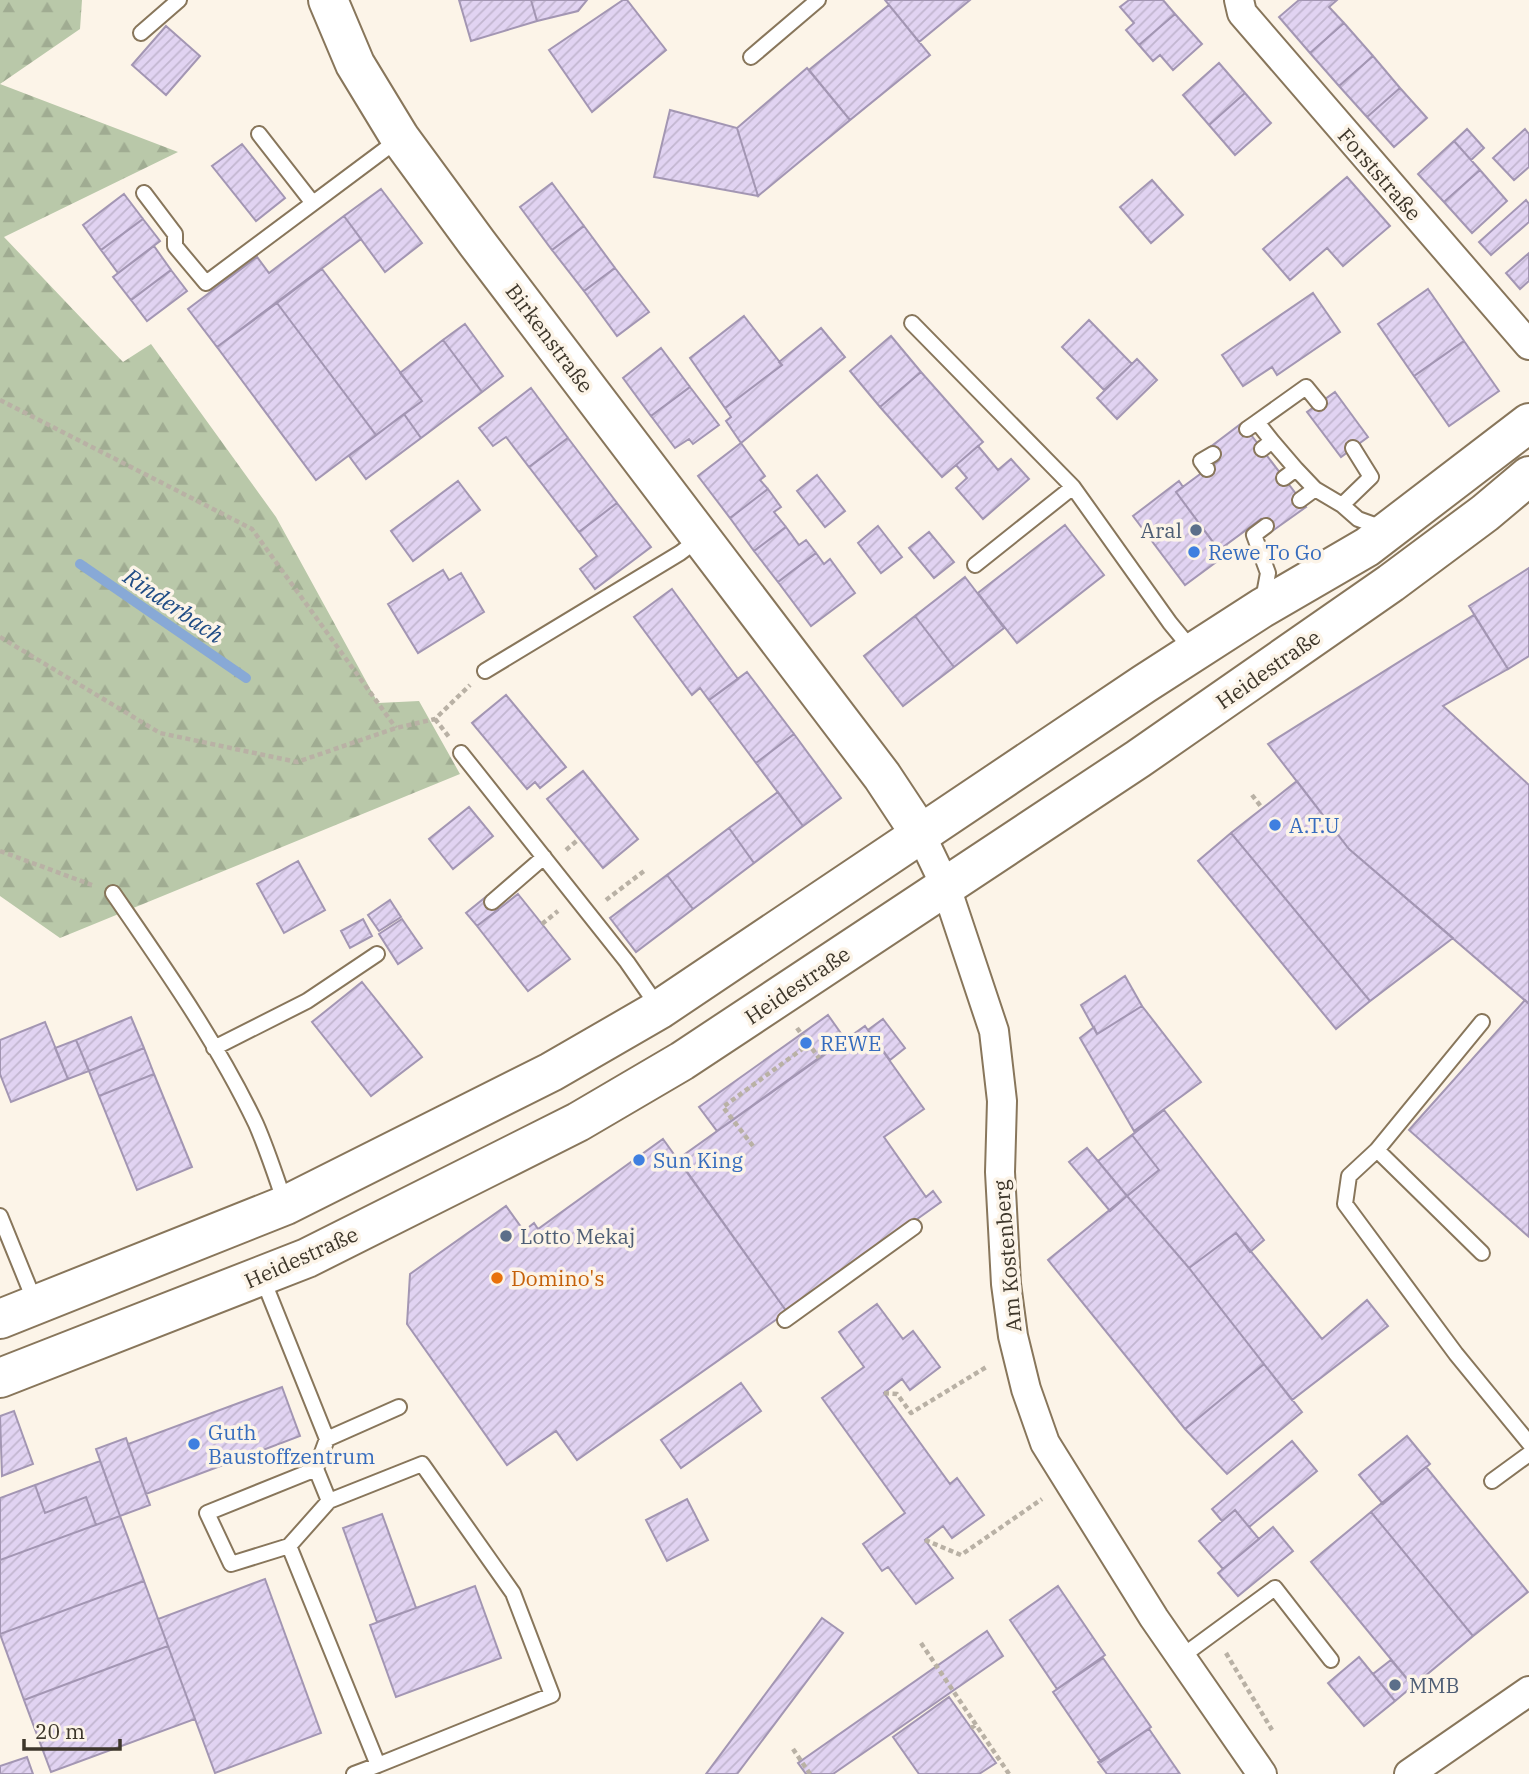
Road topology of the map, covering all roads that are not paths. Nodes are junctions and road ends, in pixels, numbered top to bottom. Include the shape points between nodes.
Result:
1 (179, 0) edge
2 (328, 0) edge
3 (818, 0) edge
4 (1239, 0) edge
5 (141, 33) dead end
6 (751, 57) dead end
7 (259, 134) dead end
8 (400, 138) junction
9 (144, 193) dead end
10 (312, 202) junction
11 (912, 323) dead end
12 (1529, 345) edge
13 (1320, 403) dead end
14 (1529, 423) edge
15 (1353, 448) dead end
16 (1213, 454) dead end
17 (1207, 469) dead end
18 (1073, 487) junction
19 (1315, 489) junction
20 (1524, 489) edge
21 (1300, 500) dead end
22 (1342, 505) junction
23 (1256, 529) dead end
24 (1391, 531) junction
25 (700, 538) junction
26 (975, 565) dead end
27 (1262, 608) junction
28 (1194, 652) junction
29 (485, 671) road end
30 (461, 753) dead end
31 (922, 835) junction
32 (544, 857) junction
33 (946, 887) junction
34 (113, 892) road end
35 (492, 902) dead end
36 (377, 954) dead end
37 (660, 1009) junction
38 (1482, 1022) dead end
39 (214, 1048) junction
40 (1377, 1150) junction
41 (286, 1205) junction
42 (0, 1216) edge
43 (914, 1227) dead end
44 (1482, 1252) dead end
45 (262, 1275) junction
46 (37, 1305) junction
47 (0, 1319) edge
48 (785, 1320) dead end
49 (0, 1378) edge
50 (400, 1407) dead end
51 (327, 1438) junction
52 (1529, 1443) edge
53 (1529, 1454) edge
54 (316, 1469) junction
55 (1493, 1481) dead end
56 (329, 1501) junction
57 (289, 1546) junction
58 (1181, 1657) junction
59 (1331, 1660) dead end
60 (1529, 1691) edge
61 (378, 1765) junction
62 (354, 1774) edge
63 (1262, 1774) edge
64 (1409, 1774) edge

1 - 5 lane
2 - 8 main road, Birkenstraße via 355,64
3 - 6 lane
4 - 12 street, Forststraße via 1242,13
7 - 10 lane
8 - 10 lane
8 - 25 main road, Birkenstraße
9 - 10 lane via 175,234 174,246 206,283
11 - 18 lane
13 - 19 lane via 1306,387 1252,426 1290,474
14 - 24 main road
15 - 22 lane via 1371,477
16 - 17 lane via 1202,461
18 - 26 lane
18 - 28 lane
19 - 21 lane
19 - 22 lane
20 - 33 main road, Heidestraße
22 - 24 lane via 1357,519
23 - 27 lane via 1268,573
24 - 27 main road
25 - 29 lane
25 - 31 main road, Birkenstraße
27 - 28 main road
28 - 31 main road
30 - 32 lane via 528,845
31 - 33 street, Am Kostenberg
31 - 37 main road
32 - 35 lane
32 - 37 lane
33 - 45 main road, Heidestraße via 682,1061 578,1122 307,1258
33 - 58 street, Am Kostenberg via 994,1031 1002,1101 1000,1172 1006,1284 1026,1389 1045,1443
34 - 39 lane
36 - 39 lane via 307,1001
37 - 41 main road via 551,1072
38 - 40 lane
39 - 41 lane via 256,1124
40 - 44 lane
40 - 52 lane via 1349,1176 1345,1204 1455,1354
41 - 46 main road
42 - 46 lane
43 - 48 lane
45 - 49 main road, Heidestraße
45 - 51 lane
46 - 47 main road
50 - 51 lane
51 - 54 lane
53 - 55 lane
54 - 56 lane
54 - 57 lane via 207,1513 231,1564
56 - 57 lane
56 - 61 lane via 422,1464 513,1593 552,1695
57 - 61 lane
58 - 59 lane via 1275,1588
58 - 63 street, Am Kostenberg
60 - 64 street
61 - 62 lane

